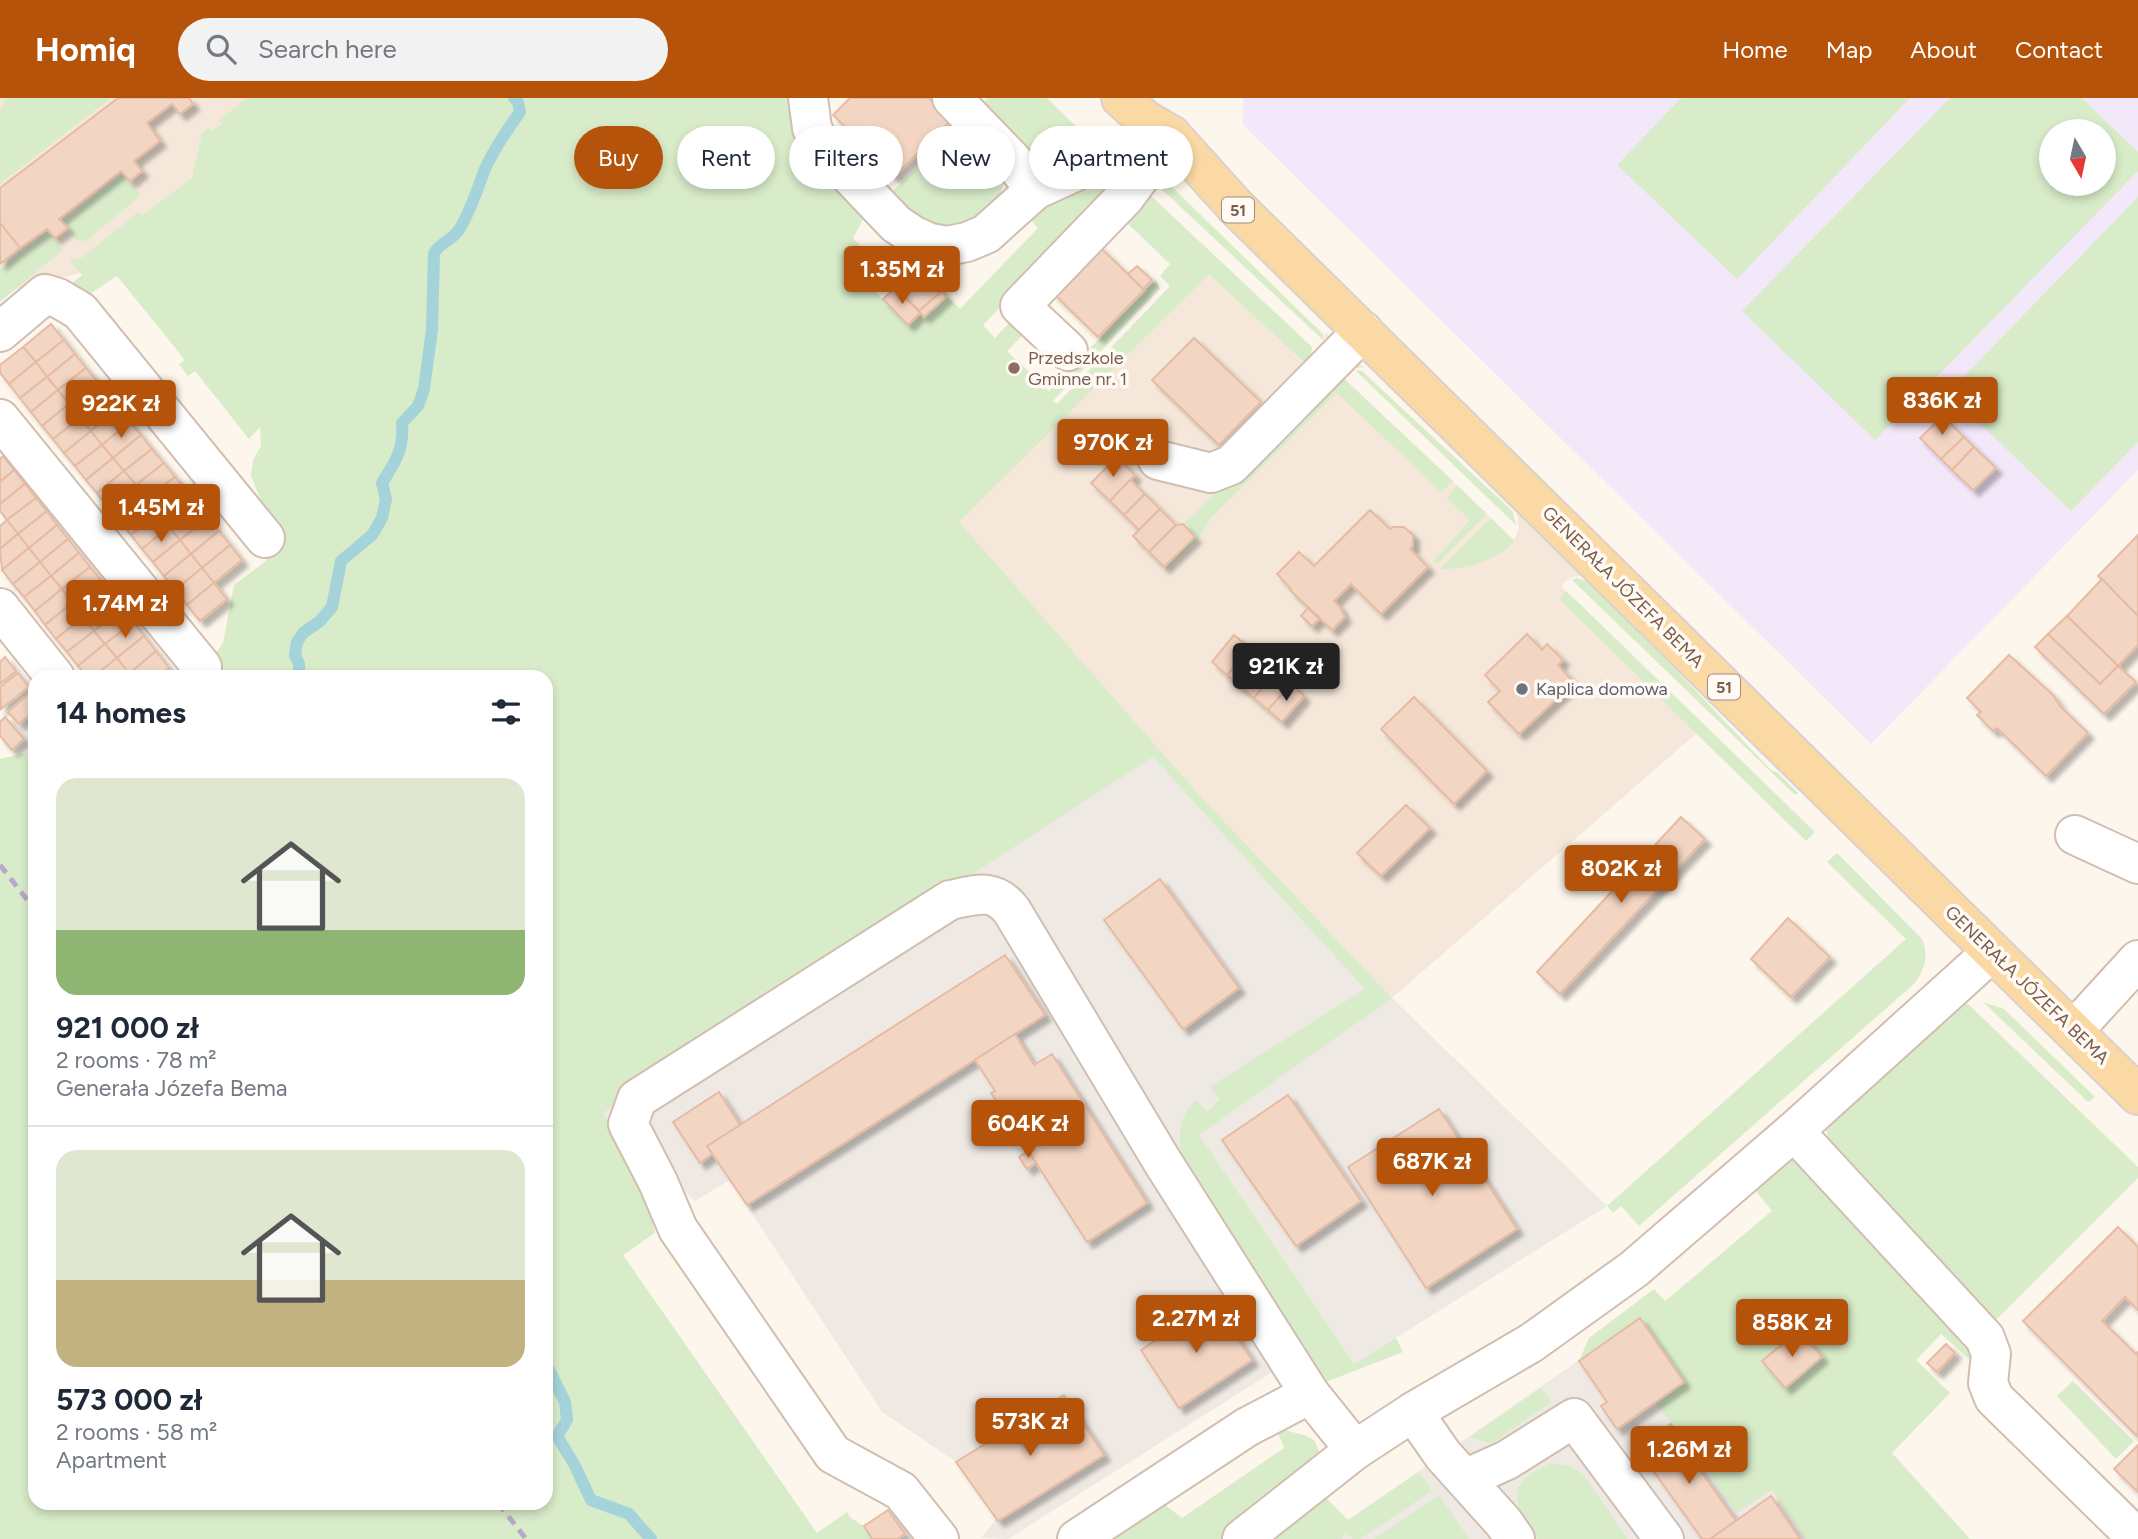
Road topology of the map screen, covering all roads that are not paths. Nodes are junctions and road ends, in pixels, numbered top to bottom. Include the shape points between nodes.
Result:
1 (808, 98) edge
2 (952, 98) edge
3 (1121, 98) edge
4 (1158, 98) edge
5 (1156, 126) edge
6 (1168, 126) edge
7 (1193, 159) edge
8 (1131, 189) edge
9 (1035, 190) joint
10 (1363, 331) junction
11 (0, 332) edge
12 (1068, 351) dead end
13 (0, 419) edge
14 (1158, 460) dead end
15 (265, 538) dead end
16 (0, 608) edge
17 (201, 667) dead end
18 (49, 670) edge
19 (2075, 835) dead end
20 (2138, 864) edge
21 (1992, 952) junction
22 (2138, 960) edge
23 (2074, 1030) junction
24 (2138, 1094) edge
25 (1794, 1131) junction
26 (1310, 1394) junction
27 (1413, 1412) junction
28 (1355, 1450) junction
29 (1465, 1479) junction
30 (939, 1539) edge
31 (1077, 1539) edge
32 (1242, 1539) edge
33 (1515, 1539) edge
34 (1664, 1539) edge
35 (2138, 1539) edge

1 - 9 street via 812,128 820,143 896,224 930,243 947,246 986,234
2 - 9 street
3 - 5 main road, GENERAŁA JÓZEFA BEMA / 51
4 - 6 main road, GENERAŁA JÓZEFA BEMA / 51
7 - 10 main road, GENERAŁA JÓZEFA BEMA / 51
8 - 12 street via 1020,306
10 - 14 street via 1231,465 1211,473
10 - 21 main road, GENERAŁA JÓZEFA BEMA / 51
11 - 15 street via 57,284 58,298 80,311
13 - 17 street
16 - 18 street
19 - 20 street
21 - 23 main road, GENERAŁA JÓZEFA BEMA / 51
21 - 25 street
22 - 23 street
23 - 24 main road, GENERAŁA JÓZEFA BEMA / 51
25 - 27 street via 1634,1269 1531,1343
25 - 35 street via 1985,1338 1991,1354 1988,1383 1994,1398
26 - 28 street
26 - 30 street via 1005,901 987,893 950,900 637,1100 628,1124 678,1229 834,1454 901,1491
26 - 31 street via 1247,1427
27 - 28 street
27 - 29 street
28 - 32 street
29 - 33 street
29 - 34 street via 1507,1460 1574,1418

